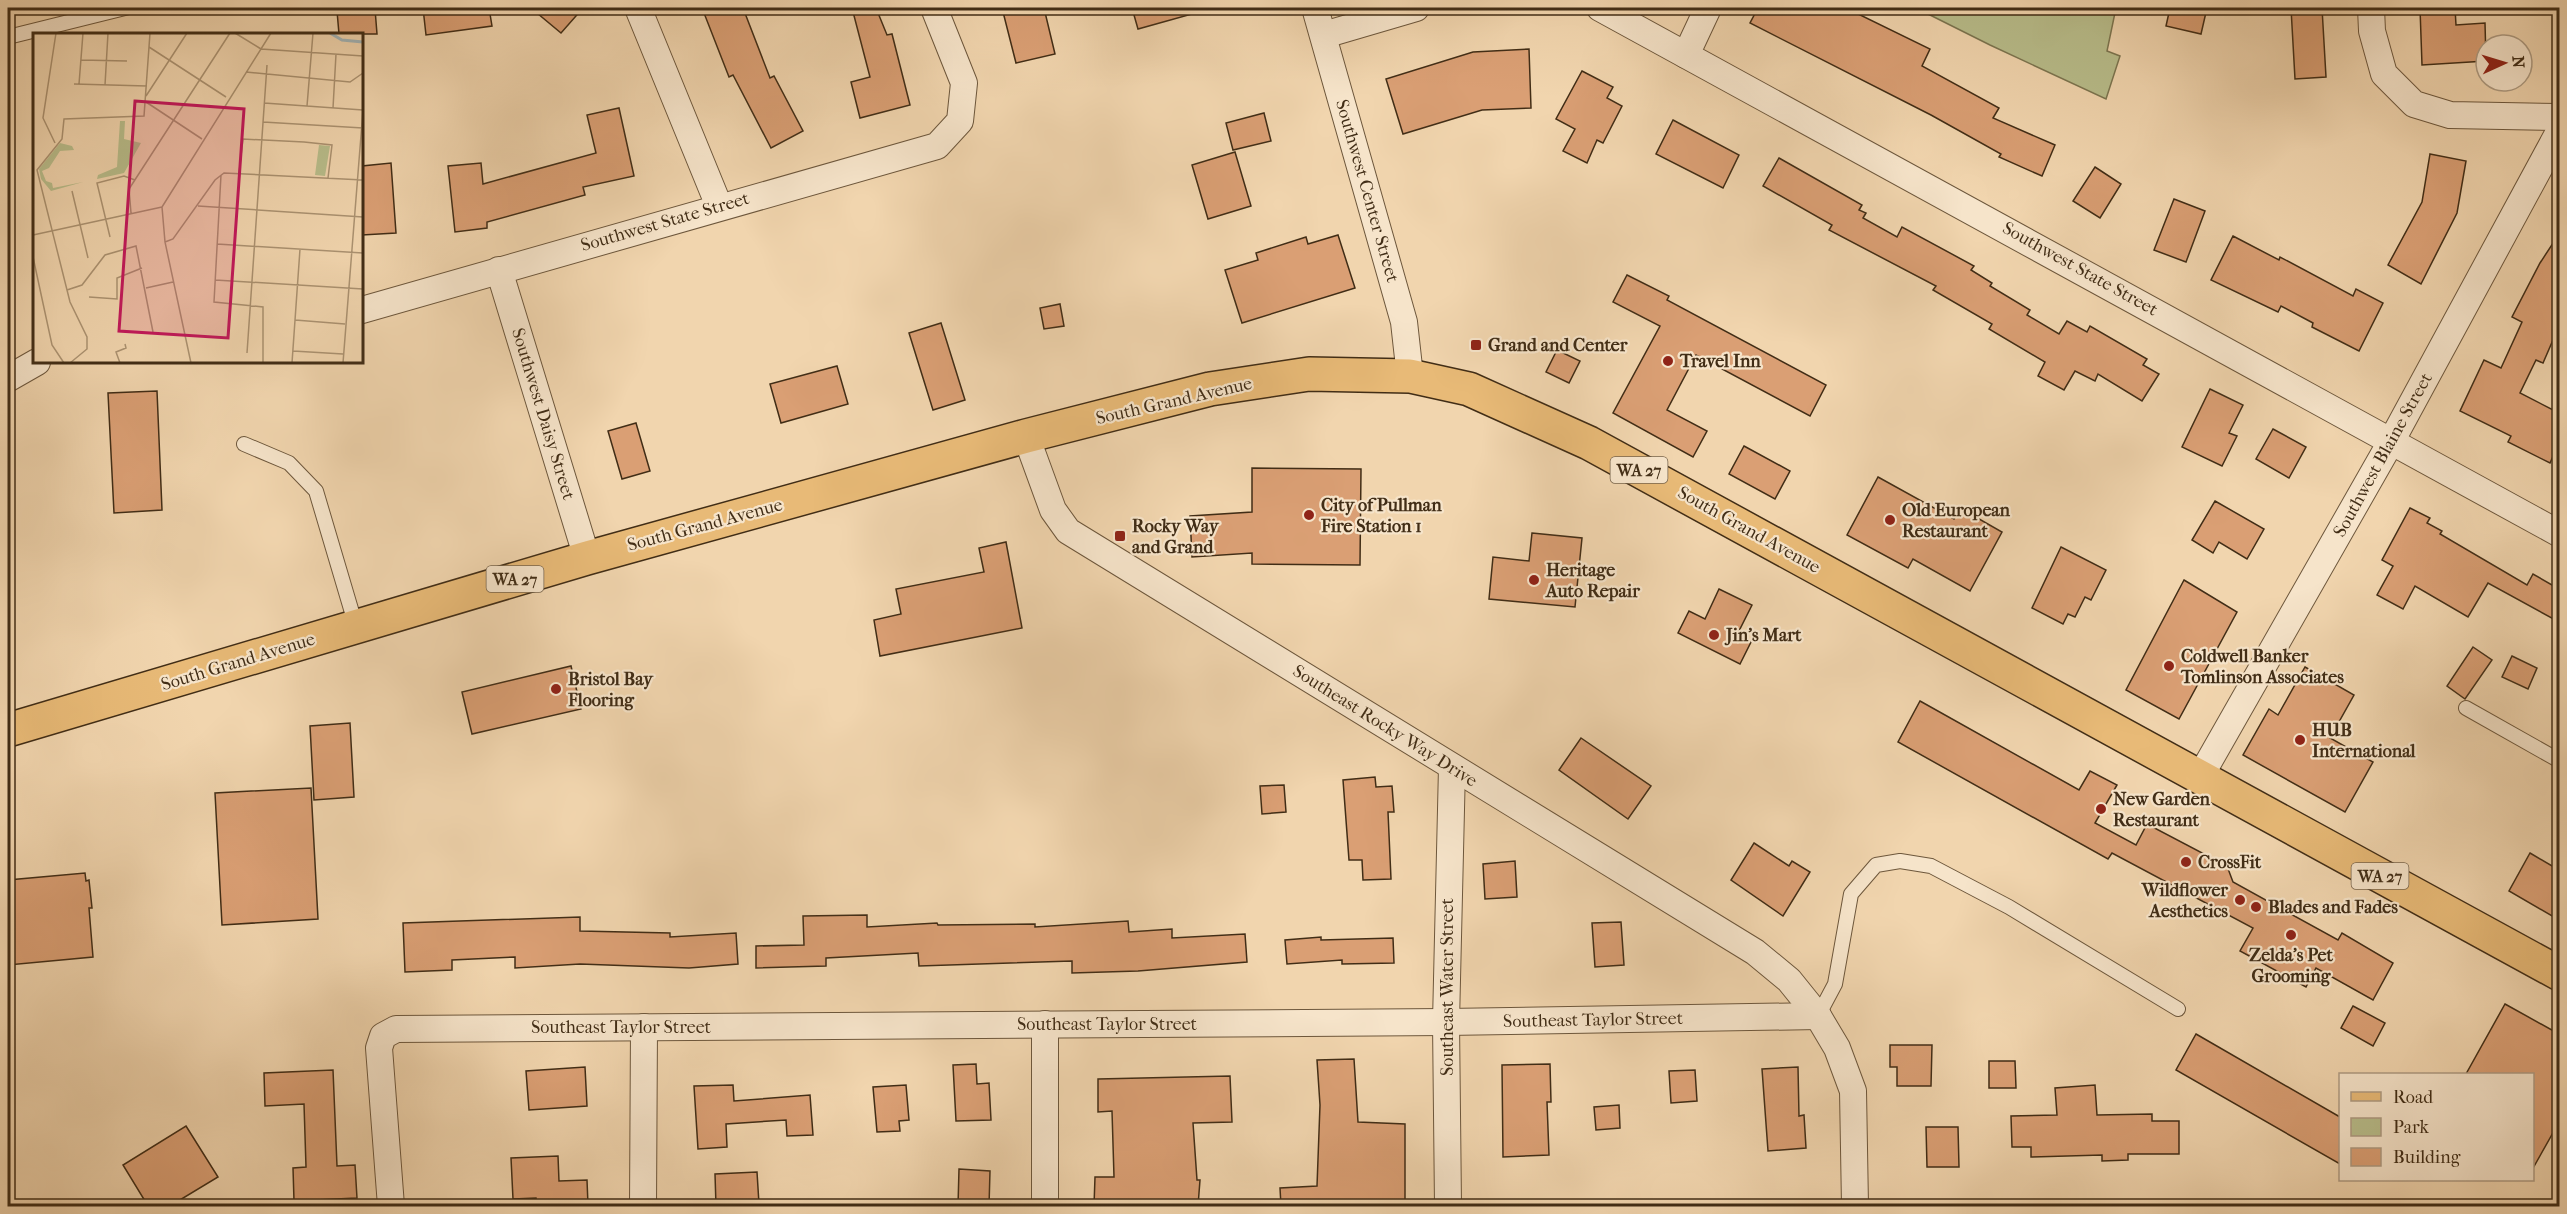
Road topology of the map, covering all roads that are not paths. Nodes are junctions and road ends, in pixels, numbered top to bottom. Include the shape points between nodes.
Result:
1 (125, 8) edge
2 (638, 8) edge
3 (934, 8) edge
4 (1316, 8) edge
5 (1416, 8) edge
6 (1600, 8) edge
7 (1708, 8) edge
8 (2371, 8) edge
9 (1324, 35) junction
10 (8, 37) edge
11 (1686, 55) junction
12 (2559, 117) edge
13 (2559, 130) edge
14 (719, 206) junction
15 (500, 270) junction
16 (363, 310) edge
17 (35, 363) edge
18 (1410, 376) junction
19 (9, 378) edge
20 (1026, 436) junction
21 (2392, 440) junction
22 (244, 444) dead end
23 (2559, 534) edge
24 (587, 558) junction
25 (356, 626) junction
26 (2466, 708) dead end
27 (8, 730) edge
28 (2559, 761) edge
29 (1452, 767) junction
30 (2200, 777) junction
31 (2559, 974) edge
32 (2178, 1009) dead end
33 (1818, 1016) junction
34 (1446, 1022) junction
35 (1045, 1024) junction
36 (644, 1027) junction
37 (391, 1206) edge
38 (644, 1206) edge
39 (1045, 1206) edge
40 (1448, 1206) edge
41 (1855, 1206) edge

1 - 10 lane
2 - 14 street
3 - 14 street, Southwest State Street via 964,83 960,121 937,146
4 - 9 street, Southwest Center Street
5 - 9 street
6 - 11 street, Southwest State Street
7 - 11 street
8 - 12 street via 2372,31 2384,74 2414,104 2450,115
9 - 18 street, Southwest Center Street via 1404,322
11 - 21 street, Southwest State Street
13 - 21 street, Southwest Blaine Street
14 - 15 street, Southwest State Street
15 - 16 street, Southwest State Street
15 - 24 street, Southwest Daisy Street
17 - 19 street
18 - 20 main road, South Grand Avenue / WA 27 via 1309,374 1210,389
18 - 30 main road, South Grand Avenue / WA 27 via 1469,390 1589,443
20 - 24 main road, South Grand Avenue / WA 27
20 - 29 street, Southeast Rocky Way Drive via 1053,510 1068,531
21 - 23 street, Southwest State Street
21 - 30 street, Southwest Blaine Street
22 - 25 lane via 289,463 316,491
24 - 25 main road, South Grand Avenue / WA 27
25 - 27 main road, South Grand Avenue / WA 27
26 - 28 lane
29 - 33 street, Southeast Rocky Way Drive via 1755,952 1789,980
29 - 34 street, Southeast Water Street
30 - 31 main road, South Grand Avenue / WA 27
32 - 33 lane via 2009,907 1931,866 1900,861 1876,865 1851,894 1835,984
33 - 34 street, Southeast Taylor Street
33 - 41 street, Southeast Rocky Way Drive via 1837,1048 1853,1091
34 - 35 street, Southeast Taylor Street
34 - 40 street, Southeast Water Street
35 - 36 street, Southeast Taylor Street
35 - 39 street
36 - 37 street, Southeast Taylor Street via 396,1029 383,1036 379,1048
36 - 38 street

